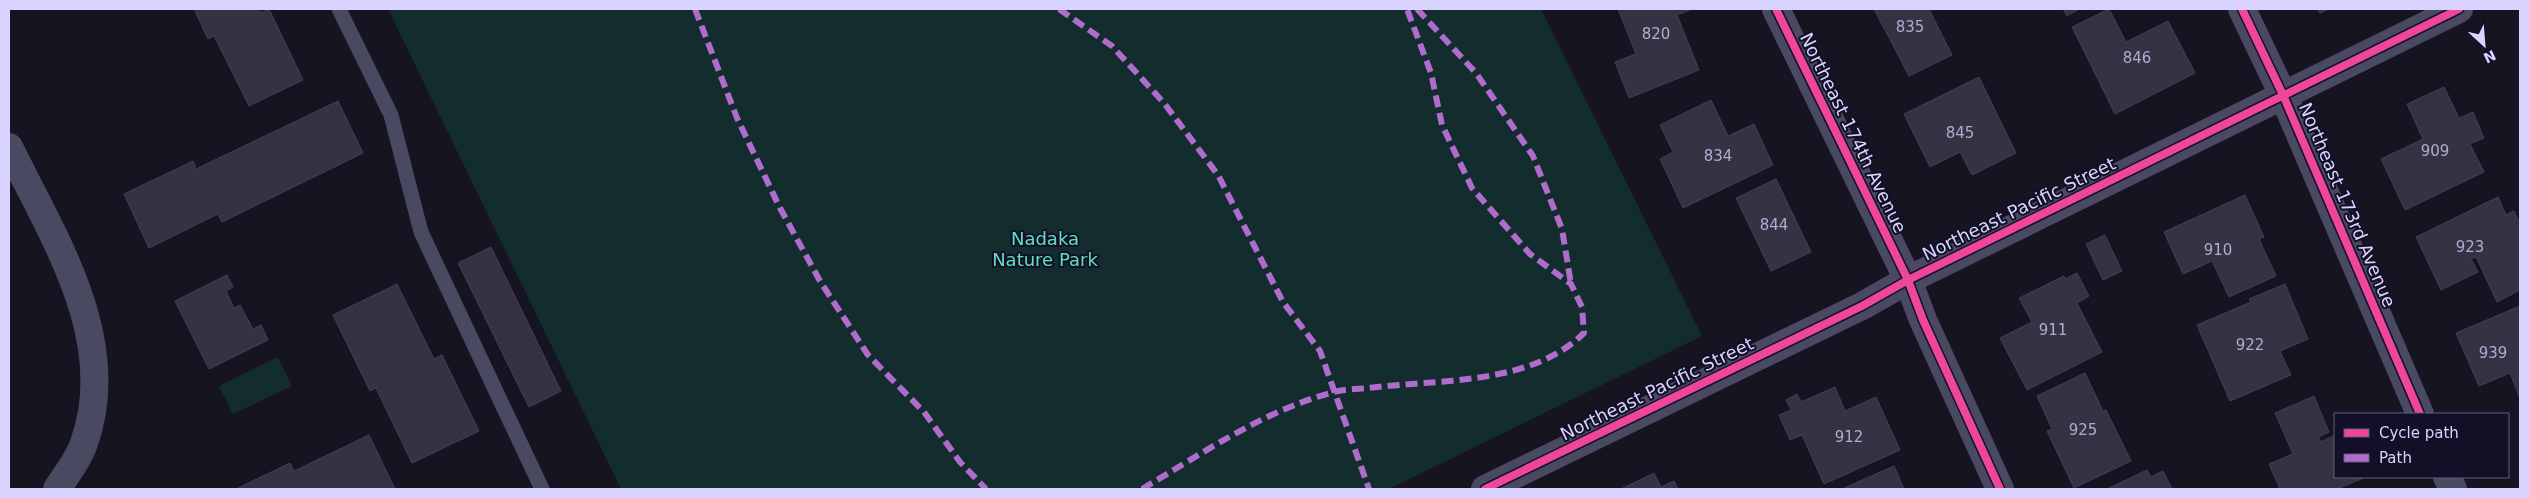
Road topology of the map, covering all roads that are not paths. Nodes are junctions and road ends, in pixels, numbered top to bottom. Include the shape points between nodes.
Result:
1 (339, 9) edge
2 (1776, 9) edge
3 (2242, 9) edge
4 (2459, 9) edge
5 (2284, 95) junction
6 (9, 147) edge
7 (1908, 280) junction
8 (2420, 413) edge
9 (1522, 481) edge
10 (58, 489) edge
11 (542, 489) edge
12 (1485, 489) edge
13 (2000, 489) edge

1 - 11 lane via 391,116 421,232
2 - 7 street, Northeast 174th Avenue
3 - 5 street, Northeast 173rd Avenue
4 - 5 street, Northeast Pacific Street
5 - 7 street, Northeast Pacific Street
5 - 8 street, Northeast 173rd Avenue
6 - 10 street via 72,277 91,335 96,391 84,444
7 - 9 street, Northeast Pacific Street
7 - 13 street, Northeast 174th Avenue
9 - 12 street, Northeast Pacific Street

